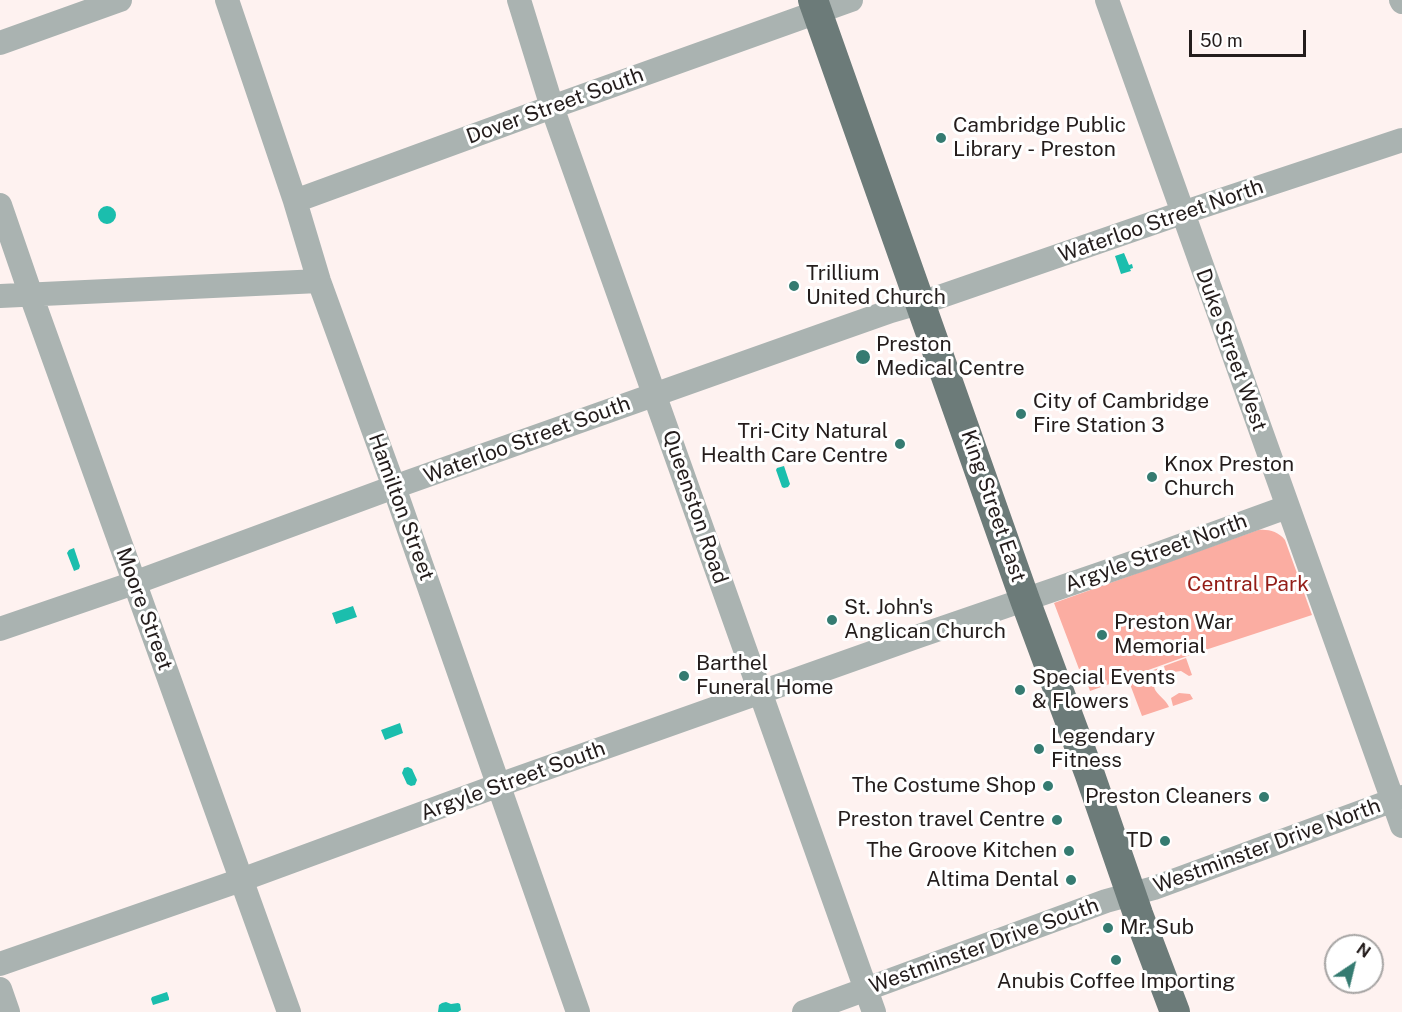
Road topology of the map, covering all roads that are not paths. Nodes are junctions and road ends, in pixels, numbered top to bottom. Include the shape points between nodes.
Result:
1 (120, 0) edge
2 (227, 0) edge
3 (519, 0) edge
4 (851, 0) edge
5 (1107, 0) edge
6 (815, 6) edge
7 (0, 43) edge
8 (552, 106) junction
9 (1402, 140) edge
10 (295, 201) junction
11 (0, 205) edge
12 (1182, 213) junction
13 (319, 281) junction
14 (31, 295) junction
15 (0, 296) edge
16 (920, 302) junction
17 (655, 395) junction
18 (394, 487) junction
19 (1287, 507) junction
20 (134, 583) junction
21 (1025, 600) junction
22 (0, 629) edge
23 (760, 693) junction
24 (499, 786) junction
25 (1398, 799) edge
26 (1402, 826) edge
27 (241, 880) junction
28 (1131, 894) junction
29 (0, 964) edge
30 (0, 989) edge
31 (870, 1001) edge
32 (8, 1012) edge
33 (290, 1012) edge
34 (578, 1012) edge
35 (804, 1012) edge
36 (1175, 1012) edge

1 - 7 street
2 - 10 street, Hamilton Street
3 - 8 street, Queenston Road
4 - 6 street, Dover Street South
5 - 12 street, Duke Street West
6 - 8 street, Dover Street South
6 - 16 main road, King Street East
8 - 10 street, Dover Street South
8 - 17 street, Queenston Road
9 - 12 street, Waterloo Street North
10 - 13 street, Hamilton Street
11 - 14 street, Moore Street
12 - 16 street, Waterloo Street North
12 - 19 street, Duke Street West
13 - 14 street
13 - 18 street, Hamilton Street
14 - 15 street
14 - 20 street, Moore Street
16 - 17 street, Waterloo Street South
16 - 21 main road, King Street East
17 - 18 street, Waterloo Street South
17 - 23 street, Queenston Road
18 - 20 street, Waterloo Street South
18 - 24 street, Hamilton Street
19 - 21 street, Argyle Street North
19 - 25 street, Duke Street West
20 - 22 street, Waterloo Street South
20 - 27 street, Moore Street
21 - 23 street, Argyle Street South
21 - 28 main road, King Street East
23 - 24 street, Argyle Street South
23 - 31 street, Queenston Road
24 - 27 street, Argyle Street South
24 - 34 street, Hamilton Street
25 - 26 street, Duke Street West
25 - 28 street, Westminster Drive North
27 - 29 street, Argyle Street South
27 - 33 street, Moore Street
28 - 31 street, Westminster Drive South via 1106,901
28 - 36 main road, King Street East
30 - 32 street
31 - 35 street, Westminster Drive South

